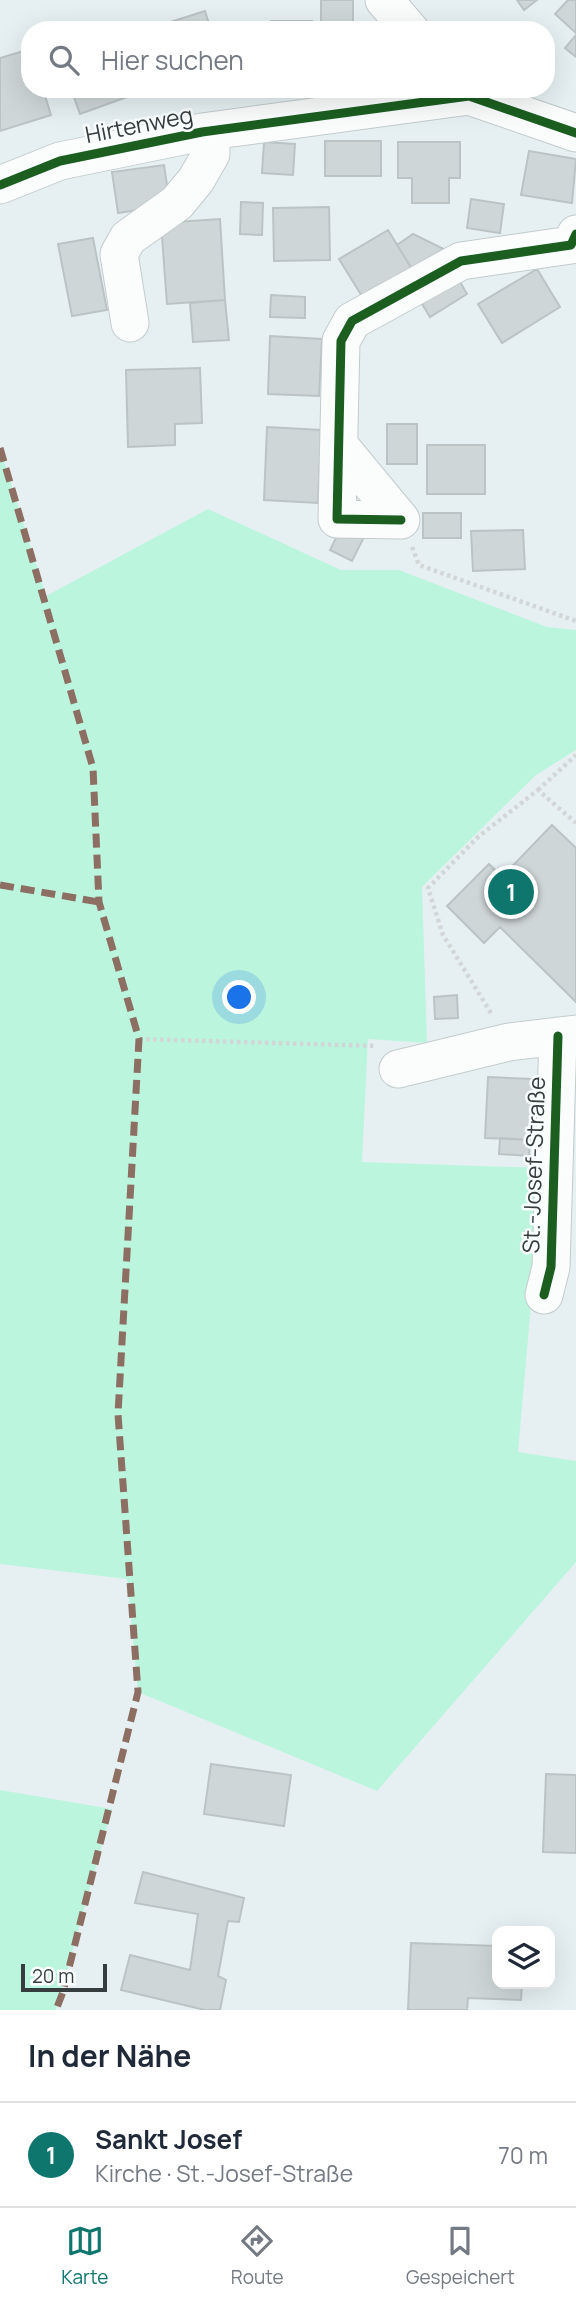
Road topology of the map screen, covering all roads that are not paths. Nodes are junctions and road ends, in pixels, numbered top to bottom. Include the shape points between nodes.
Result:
1 (384, 0) edge
2 (402, 21) edge
3 (432, 98) edge
4 (480, 98) edge
5 (211, 131) junction
6 (576, 133) edge
7 (0, 185) edge
8 (576, 234) edge
9 (130, 323) dead end
10 (339, 445) junction
11 (567, 1035) edge
12 (398, 1069) road end
13 (544, 1295) dead end

1 - 2 street
3 - 5 street, Hirtenweg
4 - 6 street, Hirtenweg
5 - 7 street, Hirtenweg via 60,161
5 - 9 street via 211,154 196,180 177,203 128,238 119,254
8 - 10 street via 571,245 461,261 352,321 341,341
10 - 10 street via 337,519 401,520
11 - 12 street, St.-Josef-Straße via 509,1042
11 - 13 street, St.-Josef-Straße via 551,1267

